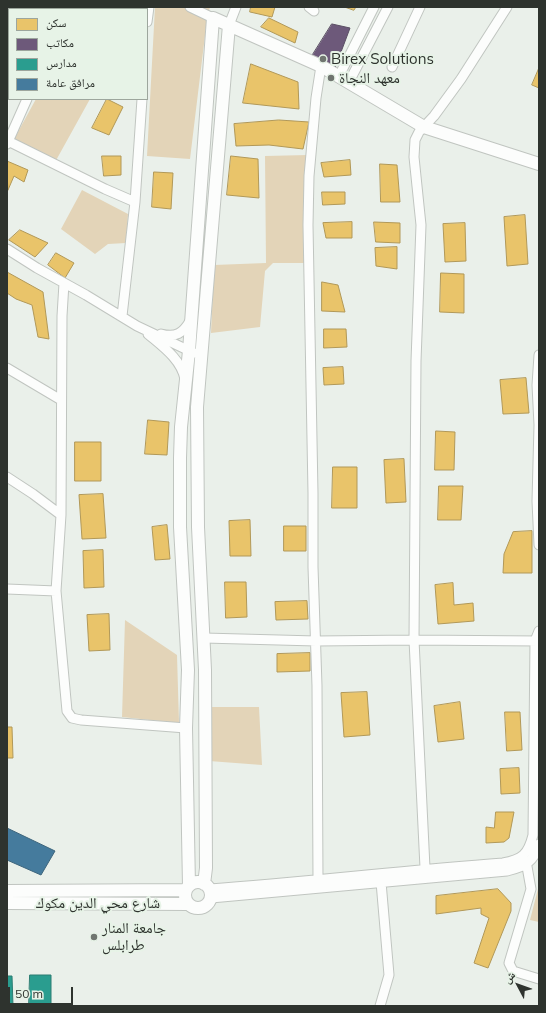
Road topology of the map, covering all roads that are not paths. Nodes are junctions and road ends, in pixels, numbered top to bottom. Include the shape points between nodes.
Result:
1 (190, 7) edge
2 (236, 7) edge
3 (374, 7) edge
4 (388, 7) edge
5 (420, 7) edge
6 (507, 7) edge
7 (213, 18) junction
8 (229, 25) junction
9 (321, 66) junction
10 (392, 66) dead end
11 (344, 79) junction
12 (27, 100) edge
13 (142, 100) edge
14 (424, 127) junction
15 (8, 143) edge
16 (539, 164) edge
17 (135, 202) junction
18 (7, 249) edge
19 (64, 283) junction
20 (122, 316) junction
21 (190, 321) junction
22 (137, 326) junction
23 (189, 350) junction
24 (539, 355) edge
25 (202, 356) junction
26 (7, 368) edge
27 (185, 384) junction
28 (61, 400) junction
29 (539, 461) edge
30 (7, 477) edge
31 (60, 515) junction
32 (539, 545) edge
33 (7, 589) edge
34 (56, 591) junction
35 (539, 630) edge
36 (204, 638) junction
37 (414, 640) junction
38 (537, 641) edge
39 (316, 642) junction
40 (188, 670) junction
41 (205, 670) junction
42 (186, 728) junction
43 (539, 844) edge
44 (526, 854) junction
45 (526, 865) junction
46 (425, 868) junction
47 (370, 879) junction
48 (318, 880) junction
49 (382, 882) junction
50 (188, 888) junction
51 (208, 890) junction
52 (12, 897) edge
53 (188, 904) junction
54 (539, 980) edge
55 (380, 1006) edge

1 - 7 street
2 - 8 street
3 - 11 street
4 - 11 street
5 - 10 street
6 - 14 street via 461,79
7 - 8 street
7 - 21 street
8 - 9 street
8 - 25 street
9 - 11 street
9 - 39 street via 309,169 308,225
11 - 14 street
12 - 15 street
13 - 17 street
14 - 16 street
14 - 37 street via 415,140 414,157 421,225 416,361
15 - 17 street
17 - 20 street
18 - 19 street
19 - 20 street
19 - 28 street
20 - 22 street
21 - 22 street via 176,336 156,333
21 - 23 street
22 - 23 street
22 - 27 street via 175,358 185,377
23 - 25 street
23 - 27 street
24 - 29 street
25 - 36 street via 196,457
26 - 28 street
27 - 40 street via 179,493
28 - 31 street
29 - 32 street
30 - 31 street
31 - 34 street
33 - 34 street
34 - 42 street via 67,711 72,718
35 - 38 street
36 - 39 street
36 - 41 street
37 - 38 street
37 - 39 street
37 - 46 street
38 - 44 street via 533,836
39 - 48 street
40 - 41 street
40 - 42 street
41 - 51 street
42 - 50 street
43 - 45 street via 534,856
44 - 45 street
44 - 46 street via 503,862
45 - 49 street via 507,871
45 - 54 street via 531,889 509,963 513,971
46 - 47 street
47 - 48 street
47 - 49 street
47 - 51 street
48 - 51 street
49 - 55 street via 389,975
50 - 51 street via 196,882
50 - 52 street, شارع محي الدين مكوك
50 - 53 street via 185,898
51 - 53 street via 208,904 195,908
52 - 53 street, شارع محي الدين مكوك

